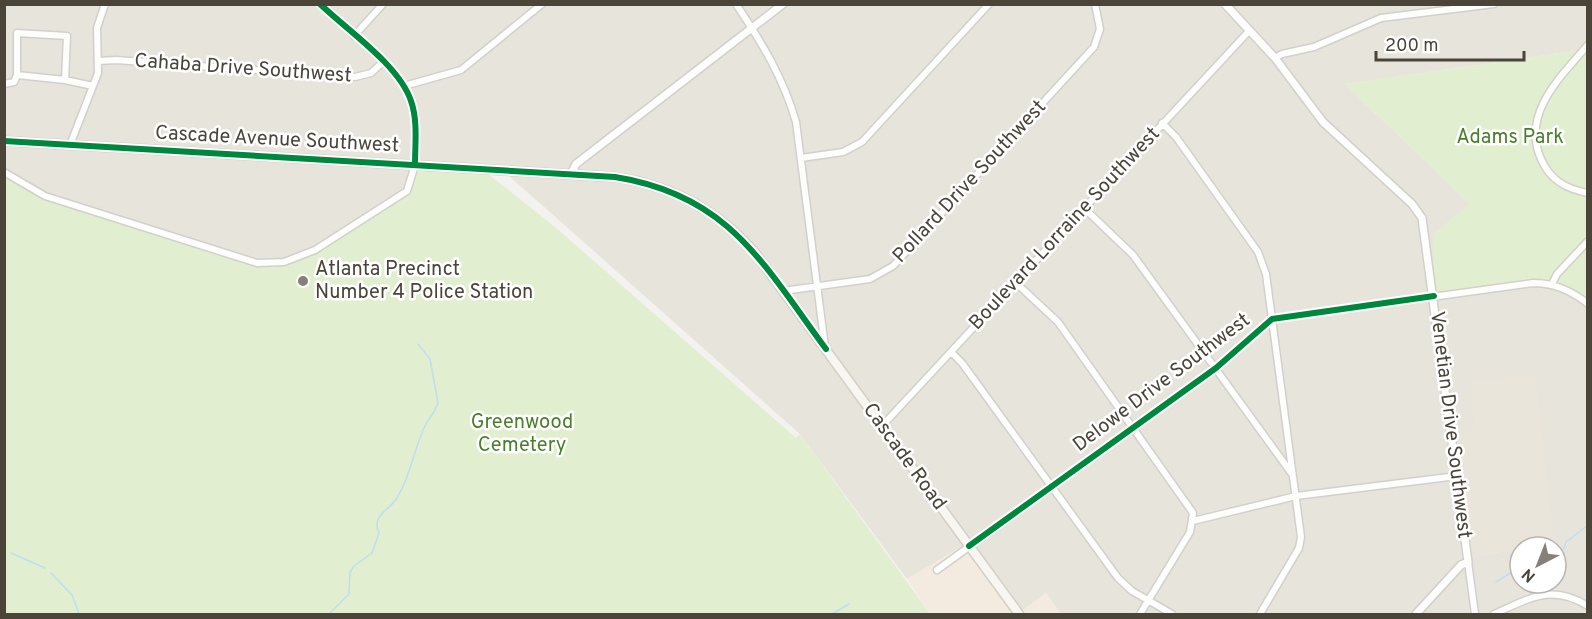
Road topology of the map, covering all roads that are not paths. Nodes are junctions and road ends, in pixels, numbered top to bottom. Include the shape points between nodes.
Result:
1 (105, 4) edge
2 (320, 4) edge
3 (383, 4) edge
4 (542, 4) edge
5 (736, 4) edge
6 (783, 4) edge
7 (989, 4) edge
8 (1089, 4) edge
9 (1225, 4) edge
10 (1494, 4) edge
11 (1095, 8) edge
12 (753, 29) junction
13 (1249, 31) junction
14 (354, 36) junction
15 (1587, 45) edge
16 (1275, 58) junction
17 (99, 62) junction
18 (383, 62) junction
19 (17, 75) junction
20 (65, 80) junction
21 (4, 84) edge
22 (93, 86) junction
23 (404, 87) junction
24 (1162, 123) junction
25 (4, 141) edge
26 (70, 145) junction
27 (801, 158) junction
28 (415, 165) junction
29 (4, 172) edge
30 (571, 174) junction
31 (1587, 194) edge
32 (1084, 208) junction
33 (1587, 241) edge
34 (1016, 283) junction
35 (1552, 284) junction
36 (816, 287) junction
37 (786, 295) junction
38 (1434, 296) junction
39 (1587, 304) edge
40 (1272, 320) junction
41 (825, 349) junction
42 (952, 353) junction
43 (1216, 368) junction
44 (882, 426) junction
45 (1133, 428) junction
46 (1293, 475) junction
47 (1457, 476) junction
48 (1052, 487) junction
49 (1296, 496) junction
50 (1193, 521) junction
51 (969, 546) junction
52 (1468, 562) junction
53 (938, 570) dead end
54 (1149, 601) junction
55 (1587, 606) edge
56 (1019, 615) edge
57 (1140, 615) edge
58 (1172, 615) edge
59 (1260, 615) edge
60 (1416, 615) edge
61 (1475, 615) edge
62 (1494, 615) edge

1 - 17 street via 97,28
2 - 14 street
3 - 14 street, Cahaba Drive Southwest
4 - 23 street via 461,70
5 - 12 street
6 - 12 street
7 - 27 street via 862,142 843,152
8 - 11 street
9 - 13 street, Venetian Drive Southwest
10 - 16 street via 1381,18 1314,47
11 - 36 street, Pollard Drive Southwest via 1100,29 1094,47 892,266 870,279
12 - 27 street via 786,90
12 - 30 street via 576,164
13 - 16 street, Venetian Drive Southwest
13 - 24 street, Boulevard Lorraine Southwest
14 - 18 street
15 - 31 street via 1551,89 1534,136 1543,164 1555,179
16 - 38 street, Venetian Drive Southwest via 1323,122 1418,211 1424,226
17 - 18 street, Cahaba Drive Southwest via 355,77 371,73
17 - 22 street
18 - 23 street
19 - 20 street
19 - 20 street via 17,33 67,36
19 - 21 street via 14,82
20 - 22 street
22 - 26 street
23 - 28 street via 414,116
24 - 32 street, Boulevard Lorraine Southwest
24 - 40 street via 1258,252 1266,274
25 - 26 main road, Cascade Avenue Southwest
26 - 28 main road, Cascade Avenue Southwest
27 - 36 street
28 - 29 street via 407,191 315,250 270,264 230,257 89,212 45,196
28 - 30 main road, Cascade Avenue Southwest
30 - 37 main road, Cascade Avenue Southwest via 639,181 694,201 740,236
32 - 34 street, Boulevard Lorraine Southwest
32 - 43 street via 1133,255
33 - 35 street
34 - 42 street, Boulevard Lorraine Southwest
34 - 45 street via 1058,322
35 - 38 street, Delowe Drive Southwest
35 - 39 street
36 - 37 street, Pollard Drive Southwest
36 - 41 street
37 - 41 main road, Cascade Road
38 - 40 street, Delowe Drive Southwest
38 - 47 street, Venetian Drive Southwest
40 - 43 street, Delowe Drive Southwest
40 - 46 street
41 - 44 main road, Cascade Road
42 - 44 street, Boulevard Lorraine Southwest
42 - 48 street
43 - 45 street, Delowe Drive Southwest
43 - 46 street
44 - 51 main road, Cascade Road
45 - 48 street, Delowe Drive Southwest
45 - 50 street via 1189,505
46 - 49 street
47 - 49 street
47 - 52 street, Venetian Drive Southwest
48 - 51 street, Delowe Drive Southwest
48 - 54 street via 1118,578
49 - 50 street
49 - 59 street via 1299,548
50 - 54 street
51 - 53 street, Delowe Drive Southwest
51 - 56 main road, Cascade Road
52 - 60 street, Venetian Drive Southwest
52 - 61 street
54 - 57 street
54 - 58 street
55 - 62 street via 1570,597 1538,595

